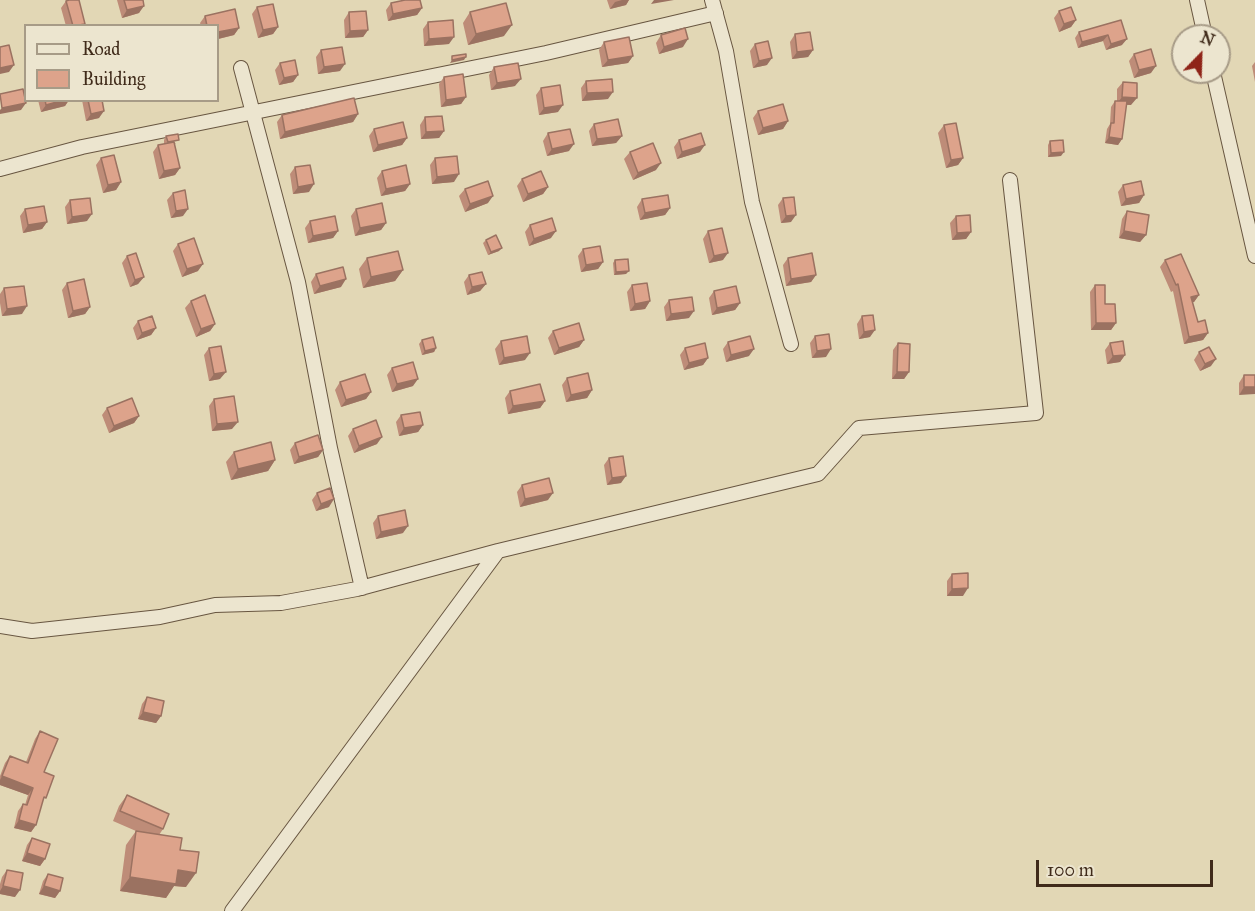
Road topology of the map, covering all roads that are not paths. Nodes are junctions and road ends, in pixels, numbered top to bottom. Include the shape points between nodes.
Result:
1 (1197, 0) edge
2 (714, 7) edge
3 (1202, 24) edge
4 (241, 68) dead end
5 (1216, 84) edge
6 (253, 114) junction
7 (0, 169) edge
8 (1010, 180) dead end
9 (1255, 256) edge
10 (791, 344) dead end
11 (498, 551) junction
12 (362, 588) junction
13 (0, 626) edge
14 (232, 911) edge

1 - 3 street
2 - 6 street via 546,53
2 - 10 street via 726,51 752,202
4 - 6 street
5 - 9 street
6 - 7 street via 82,147
6 - 12 street via 298,282
8 - 11 street via 1036,413 859,428 818,474
11 - 12 street
11 - 14 street
12 - 13 street via 281,603 215,605 160,617 32,631

